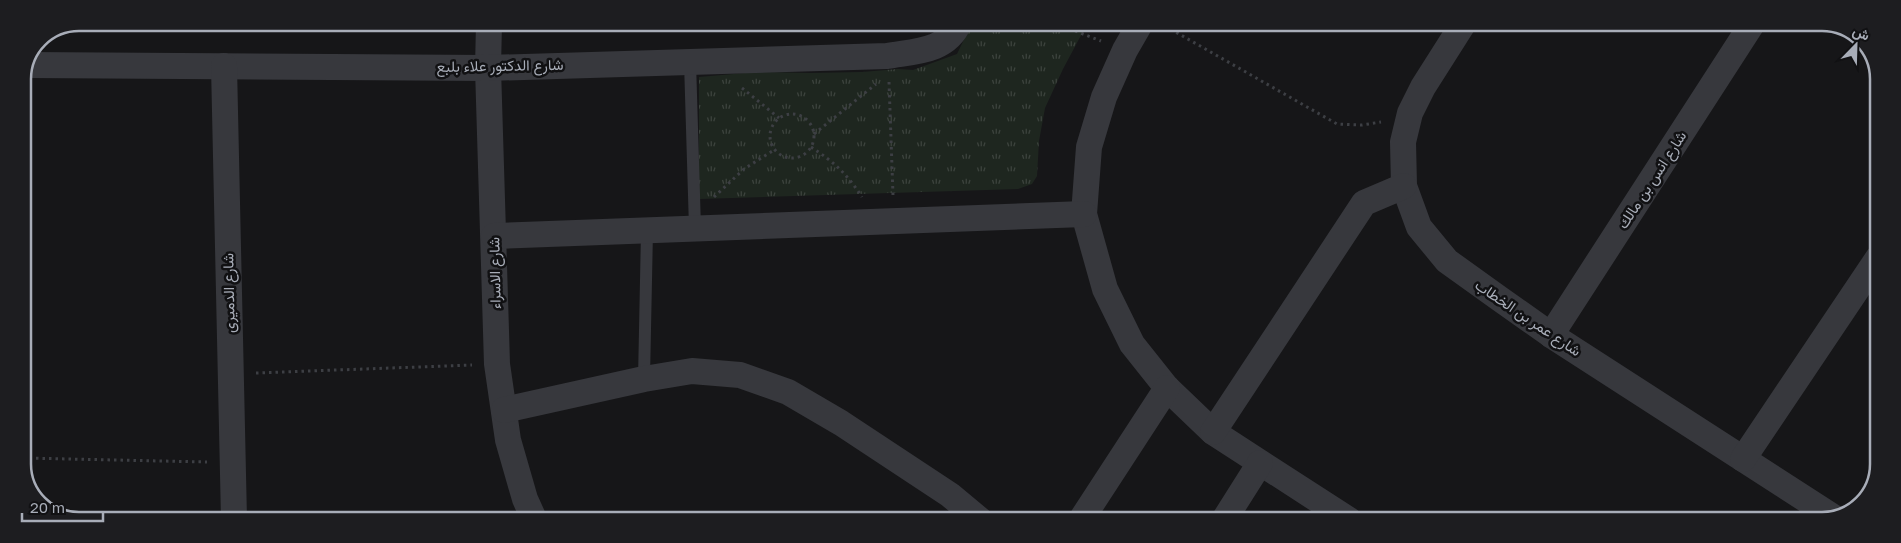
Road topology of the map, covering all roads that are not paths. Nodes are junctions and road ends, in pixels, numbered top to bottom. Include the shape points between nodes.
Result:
1 (489, 31) edge
2 (955, 31) edge
3 (1136, 31) edge
4 (1459, 31) edge
5 (1747, 31) edge
6 (690, 62) junction
7 (34, 65) edge
8 (224, 66) junction
9 (488, 68) junction
10 (1404, 186) junction
11 (1084, 214) junction
12 (695, 224) junction
13 (647, 231) junction
14 (494, 236) junction
15 (1870, 270) edge
16 (1552, 335) junction
17 (644, 379) junction
18 (1167, 388) junction
19 (504, 410) junction
20 (1213, 432) junction
21 (1743, 459) junction
22 (1260, 463) junction
23 (234, 512) edge
24 (531, 512) edge
25 (970, 512) edge
26 (1086, 512) edge
27 (1229, 512) edge
28 (1337, 512) edge
29 (1825, 512) edge

1 - 9 street, شارع الاسراء
2 - 6 street, شارع الدكتور علاء بلبع via 946,42 887,65
3 - 11 street via 1104,97 1089,147
4 - 10 street, شارع عمر بن الخطاب via 1410,113 1403,142
5 - 16 street, شارع انس بن مالك
6 - 9 street, شارع الدكتور علاء بلبع
6 - 12 lane
7 - 8 street, شارع الدكتور علاء بلبع
8 - 9 street, شارع الدكتور علاء بلبع
8 - 23 street, شارع الدميرى
9 - 14 street, شارع الاسراء
10 - 16 street, شارع عمر بن الخطاب via 1419,227 1447,261
10 - 20 street via 1364,203
11 - 12 street
11 - 18 street via 1105,289 1132,344
12 - 13 street
13 - 14 street
13 - 17 lane
14 - 19 street, شارع الاسراء via 497,364
15 - 21 street
16 - 21 street, شارع عمر بن الخطاب
17 - 19 street
17 - 25 street via 692,371 740,375 788,392 841,423
18 - 20 street
18 - 26 street
19 - 24 street, شارع الاسراء via 508,440
20 - 22 street
21 - 29 street, شارع عمر بن الخطاب
22 - 27 street
22 - 28 street

